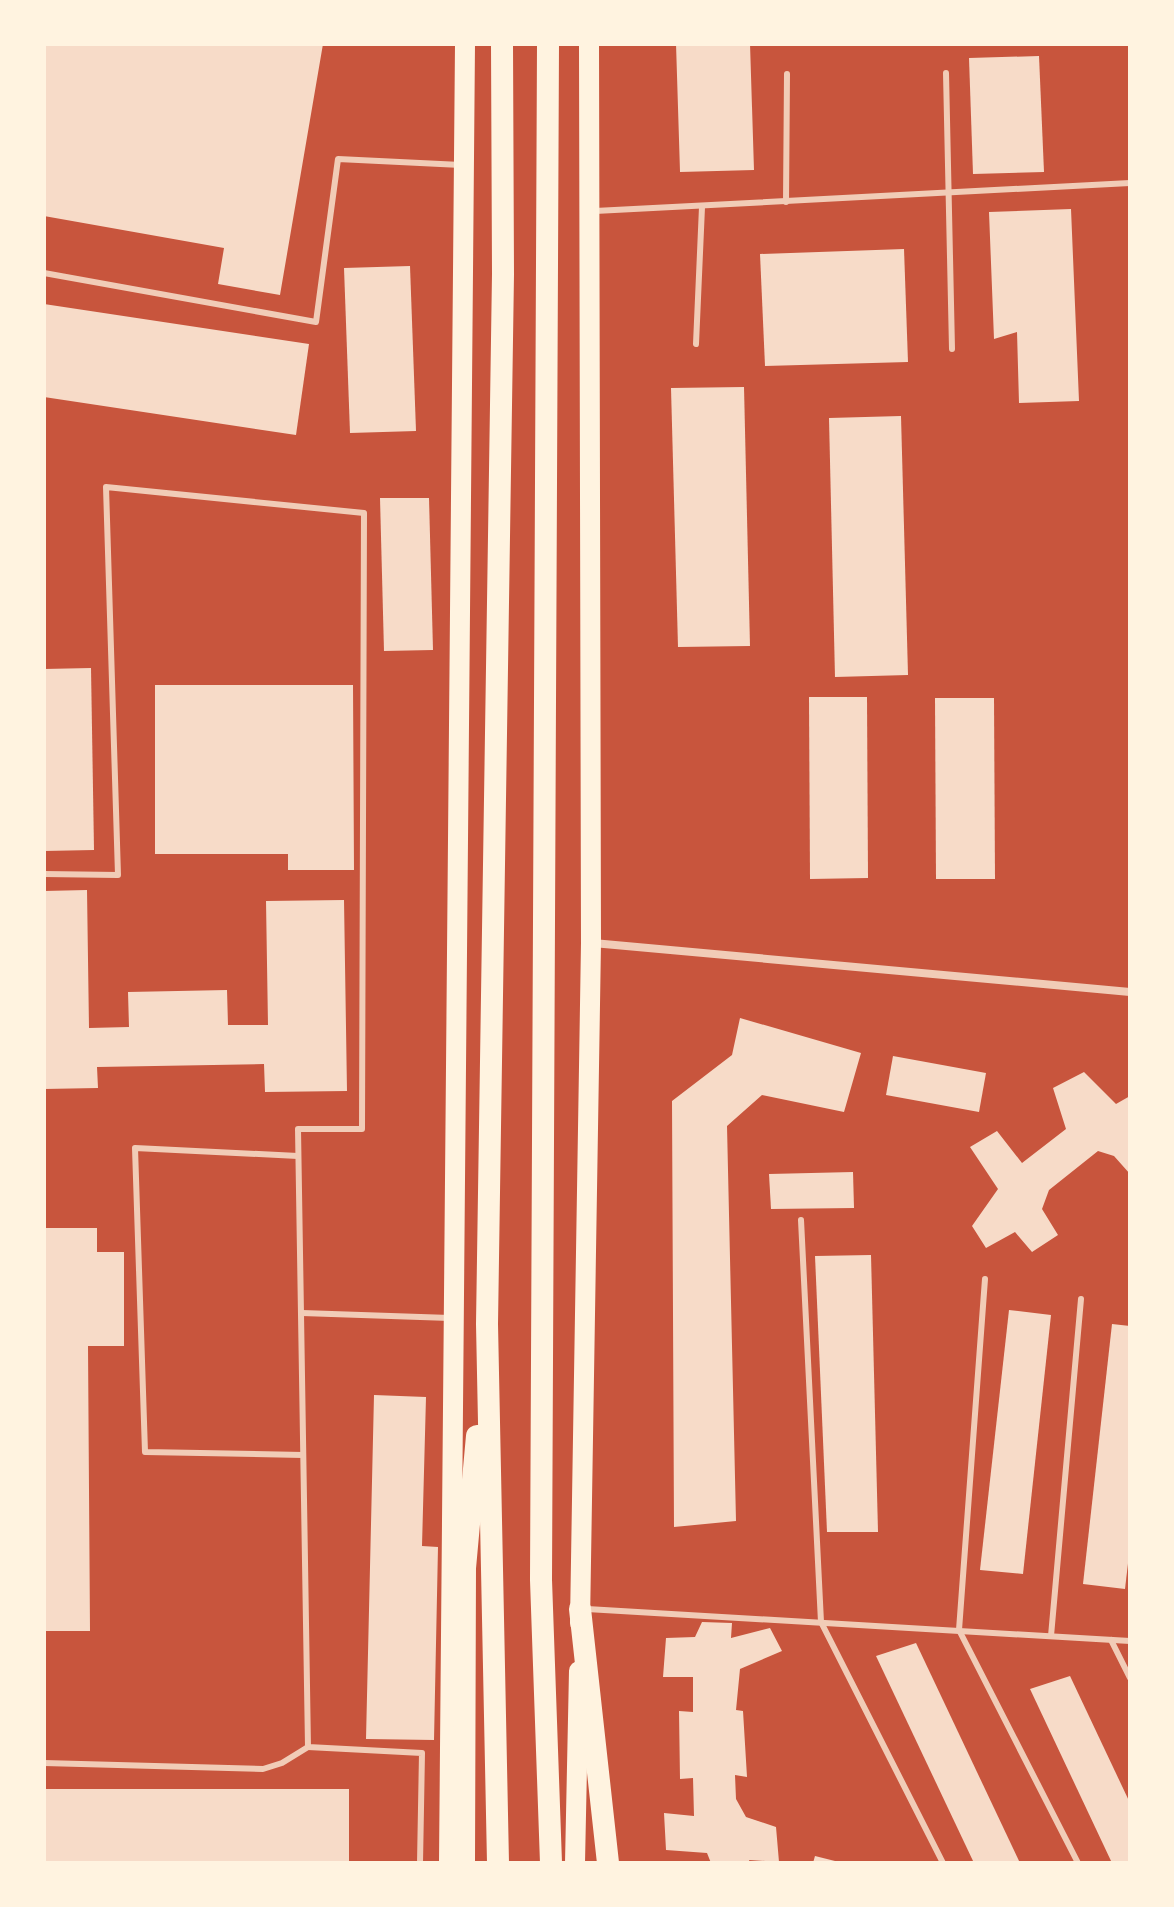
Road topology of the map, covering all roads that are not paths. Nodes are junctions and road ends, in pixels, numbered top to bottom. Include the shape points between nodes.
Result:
1 (465, 44) edge
2 (502, 44) edge
3 (548, 44) edge
4 (589, 44) edge
5 (946, 73) dead end
6 (787, 74) dead end
7 (465, 165) junction
8 (1130, 183) edge
9 (950, 193) junction
10 (786, 202) junction
11 (702, 207) junction
12 (590, 210) junction
13 (44, 273) edge
14 (696, 344) dead end
15 (952, 349) dead end
16 (44, 874) edge
17 (591, 943) junction
18 (1130, 992) edge
19 (298, 1156) junction
20 (801, 1220) dead end
21 (985, 1279) dead end
22 (1081, 1299) dead end
23 (302, 1313) junction
24 (454, 1318) junction
25 (487, 1324) junction
26 (303, 1455) junction
27 (580, 1609) junction
28 (821, 1622) junction
29 (959, 1630) junction
30 (1051, 1636) junction
31 (1111, 1640) junction
32 (1130, 1641) edge
33 (1130, 1678) edge
34 (308, 1747) junction
35 (44, 1763) edge
36 (420, 1863) edge
37 (449, 1863) edge
38 (464, 1863) edge
39 (498, 1863) edge
40 (551, 1863) edge
41 (575, 1863) edge
42 (608, 1863) edge
43 (943, 1863) edge
44 (1078, 1863) edge

1 - 7 main road
2 - 25 highway
3 - 40 highway via 541,1580
4 - 12 main road
5 - 9 lane
6 - 10 lane
7 - 13 lane via 338,159 316,322
7 - 24 main road
8 - 9 lane
9 - 10 lane
9 - 15 lane
10 - 11 lane
11 - 12 lane
11 - 14 lane
12 - 17 main road
16 - 19 lane via 118,875 106,487 364,513 362,1129 298,1129
17 - 18 street
17 - 27 main road
19 - 23 lane
19 - 26 lane via 135,1148 145,1452
20 - 28 lane
21 - 29 lane
22 - 30 lane
23 - 24 lane
23 - 26 lane
24 - 37 main road
25 - 38 highway via 465,1568
25 - 39 highway
26 - 34 lane
27 - 28 lane
27 - 41 main road
27 - 42 highway
28 - 29 lane
28 - 43 lane
29 - 30 lane
29 - 44 lane
30 - 31 lane
31 - 32 lane
31 - 33 lane
34 - 35 lane via 263,1769
34 - 36 lane via 422,1753

